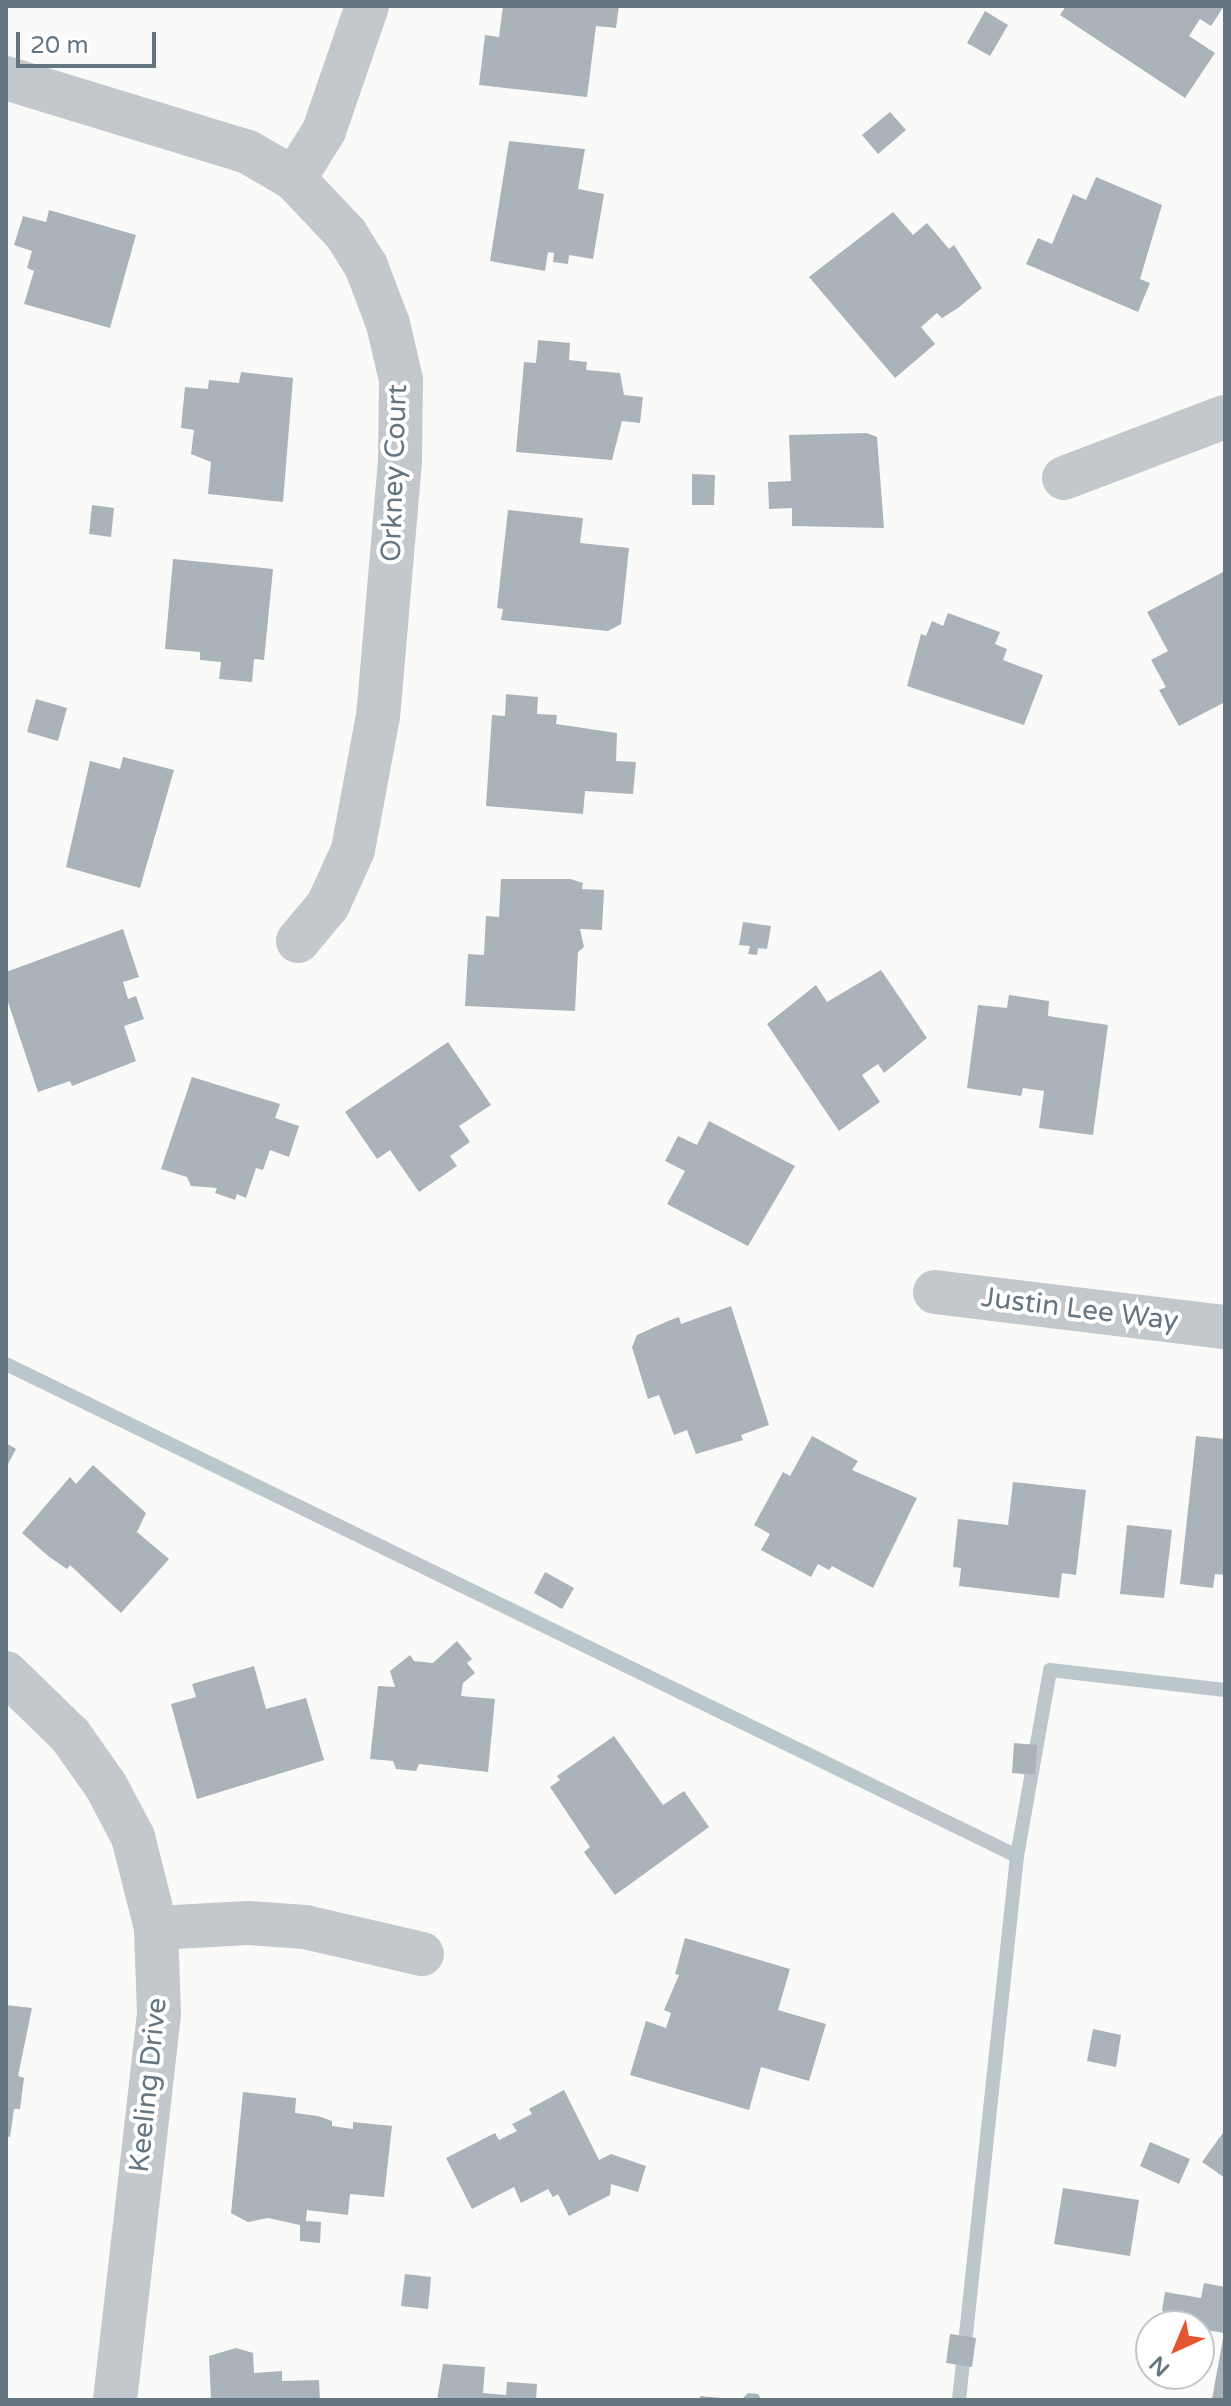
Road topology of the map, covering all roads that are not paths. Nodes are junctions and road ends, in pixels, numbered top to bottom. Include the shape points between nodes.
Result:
1 (367, 6) edge
2 (6, 78) edge
3 (294, 179) junction
4 (1225, 417) edge
5 (1064, 478) dead end
6 (298, 941) dead end
7 (935, 1292) dead end
8 (1225, 1327) edge
9 (6, 1673) edge
10 (156, 1928) junction
11 (422, 1954) dead end
12 (115, 2400) edge

1 - 3 street via 342,90
2 - 3 street, Orkney Court via 248,152
3 - 6 street, Orkney Court via 346,234 366,266 401,380 400,461 379,700 363,807 353,850 328,905
4 - 5 street
7 - 8 street, Justin Lee Way
9 - 10 street, Keeling Drive via 70,1735 106,1786 133,1837
10 - 11 street via 305,1927
10 - 12 street, Keeling Drive via 159,2014

